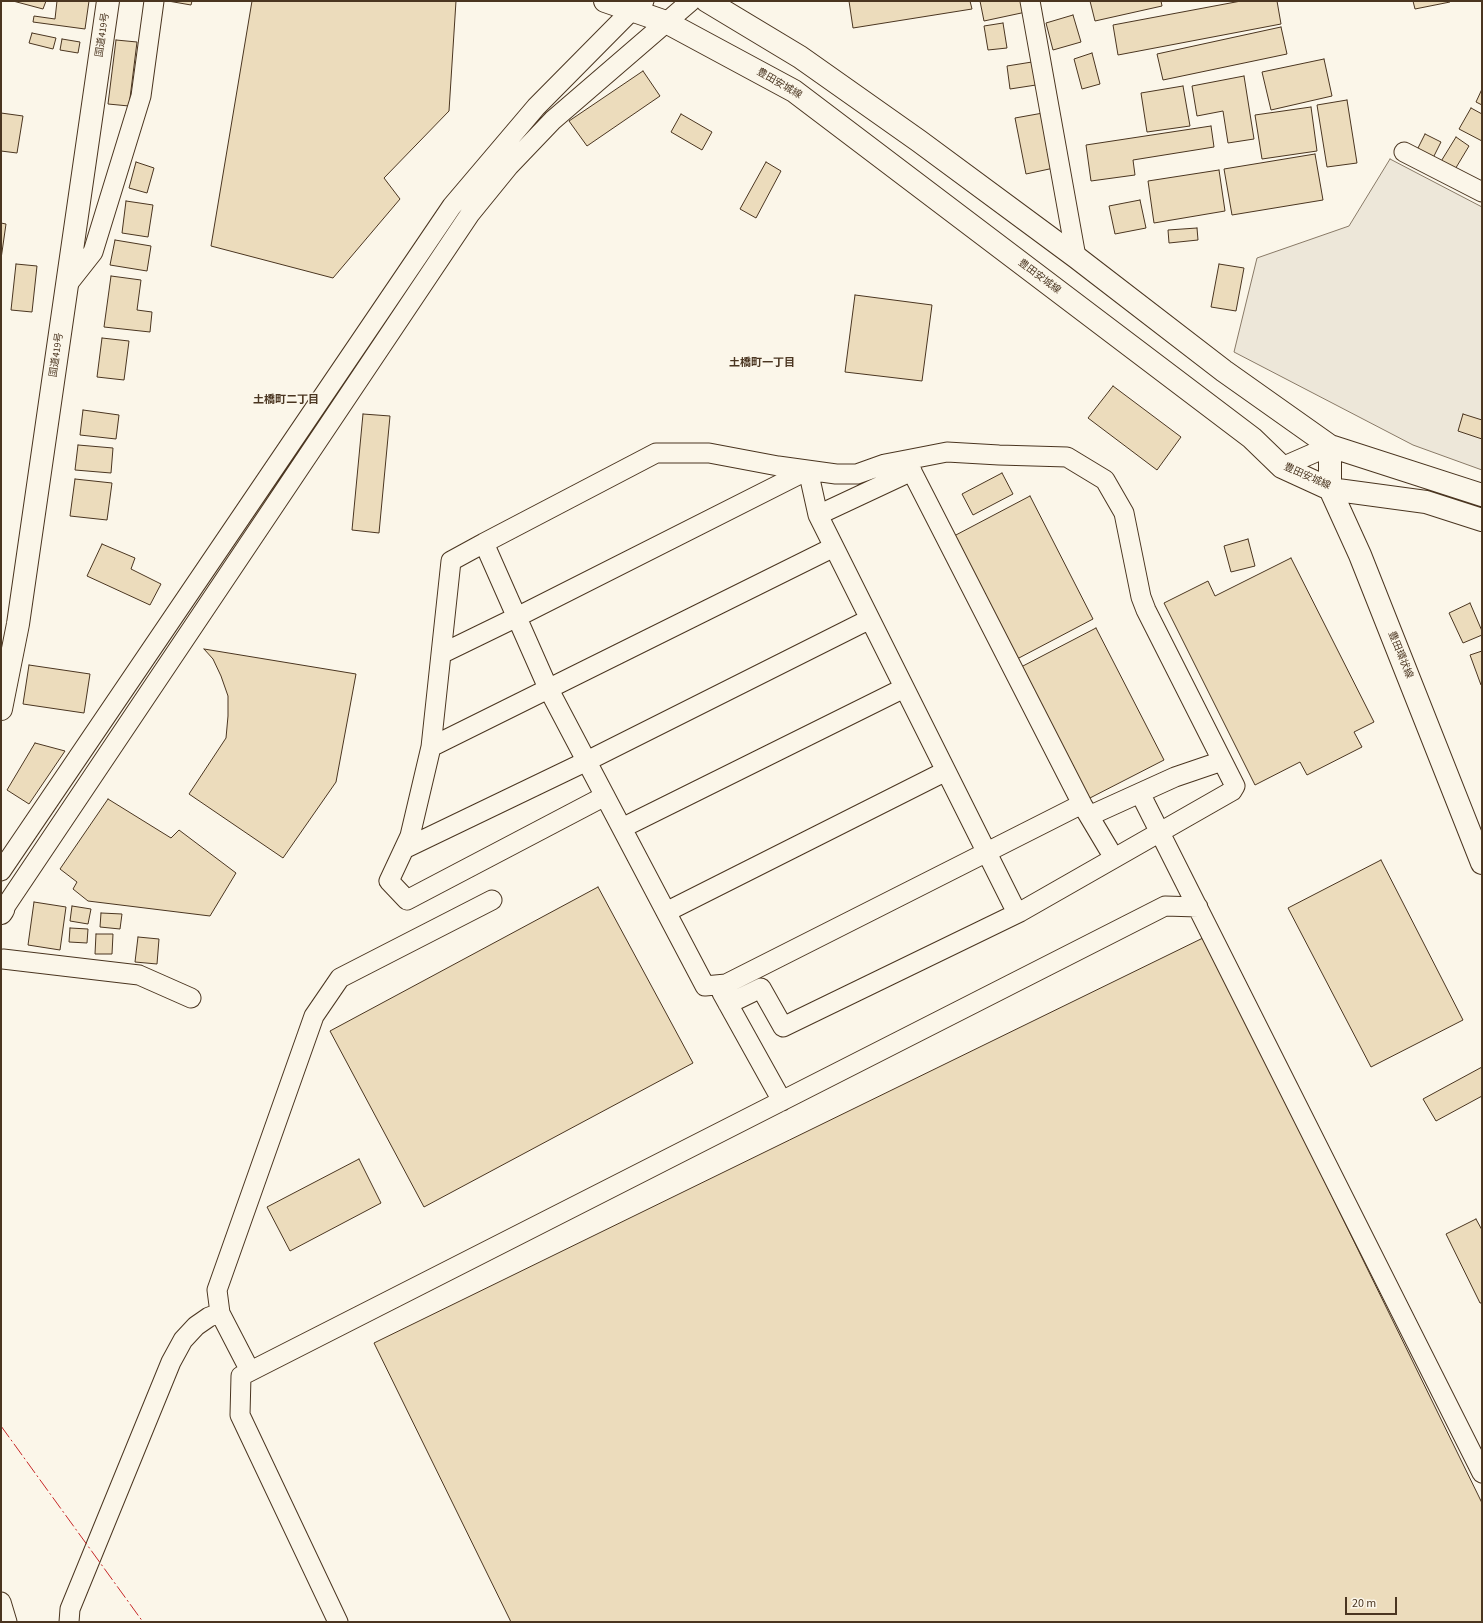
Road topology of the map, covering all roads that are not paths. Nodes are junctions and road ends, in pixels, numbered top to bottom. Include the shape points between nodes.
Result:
1 (108, 1) edge
2 (154, 1) edge
3 (605, 1) edge
4 (691, 1) edge
5 (707, 1) edge
6 (1030, 1) edge
7 (638, 6) edge
8 (666, 22) junction
9 (1404, 152) dead end
10 (1482, 192) edge
11 (1076, 257) junction
12 (67, 285) junction
13 (1330, 446) junction
14 (909, 465) junction
15 (1282, 467) junction
16 (808, 470) junction
17 (1330, 489) junction
18 (1482, 495) edge
19 (818, 515) junction
20 (1482, 520) edge
21 (484, 543) junction
22 (834, 547) junction
23 (517, 617) junction
24 (870, 619) junction
25 (441, 654) junction
26 (548, 688) junction
27 (904, 688) junction
28 (1, 709) edge
29 (431, 748) junction
30 (587, 761) junction
31 (1222, 761) junction
32 (946, 771) junction
33 (1140, 793) junction
34 (605, 796) junction
35 (1085, 810) junction
36 (622, 828) junction
37 (1160, 832) junction
38 (404, 849) junction
39 (987, 852) junction
40 (1114, 858) junction
41 (1482, 863) edge
42 (1, 871) edge
43 (492, 900) dead end
44 (1198, 906) junction
45 (2, 910) edge
46 (666, 912) junction
47 (1018, 912) junction
48 (2, 960) edge
49 (753, 970) junction
50 (718, 984) junction
51 (760, 988) junction
52 (191, 998) dead end
53 (728, 1004) junction
54 (782, 1100) junction
55 (220, 1313) junction
56 (250, 1371) junction
57 (1482, 1473) edge
58 (1, 1602) edge
59 (6, 1622) edge
60 (69, 1622) edge
61 (338, 1622) edge

1 - 12 main road, 国道419号
2 - 12 street via 141,96 93,252
3 - 7 main road, 豊田安城線
4 - 8 street
5 - 11 main road via 800,57
6 - 11 street
7 - 8 main road, 豊田安城線
7 - 42 street via 536,107 452,206
8 - 15 main road, 豊田安城線 via 794,91 1252,438
8 - 45 street via 553,120 509,166 470,214
9 - 10 street
11 - 13 main road via 1224,371
12 - 28 main road, 国道419号 via 18,624
13 - 15 street
13 - 17 main road, 豊田環状線
13 - 18 main road
14 - 16 street via 885,464 857,474
14 - 19 street
14 - 31 street via 946,452 1067,457 1105,480 1124,514 1146,610
14 - 35 street
15 - 17 main road, 豊田安城線
16 - 19 street
16 - 21 street via 709,453 656,453
16 - 23 street
17 - 20 main road, 豊田安城線 via 1426,502
17 - 41 main road, 豊田環状線 via 1360,555
19 - 22 street
21 - 23 street
21 - 25 street via 450,561
22 - 24 street
22 - 26 street
23 - 25 street
23 - 26 street
24 - 27 street
24 - 30 street
25 - 29 street
26 - 29 street
26 - 30 street
27 - 32 street
27 - 36 street
29 - 38 street via 410,836
30 - 34 street
30 - 38 street
31 - 33 street via 1174,777
31 - 37 street via 1235,786 1232,792
32 - 39 street
32 - 46 street
33 - 35 street
33 - 37 street
34 - 36 street
34 - 38 street via 407,900 389,881
35 - 39 street
35 - 40 street
36 - 46 street
37 - 40 street
37 - 44 street
39 - 47 street
39 - 49 street
40 - 47 street
43 - 55 street via 340,978 314,1016 217,1290
44 - 54 street via 1165,906
44 - 57 street
46 - 50 street via 705,986
47 - 51 street via 784,1027
48 - 52 street via 139,975
49 - 50 street via 726,984
49 - 51 street
50 - 53 street
51 - 53 street
53 - 54 street
54 - 56 street
55 - 56 street
55 - 60 street via 196,1326 183,1340 171,1362 70,1609
56 - 61 street via 241,1376 240,1415
58 - 59 street

